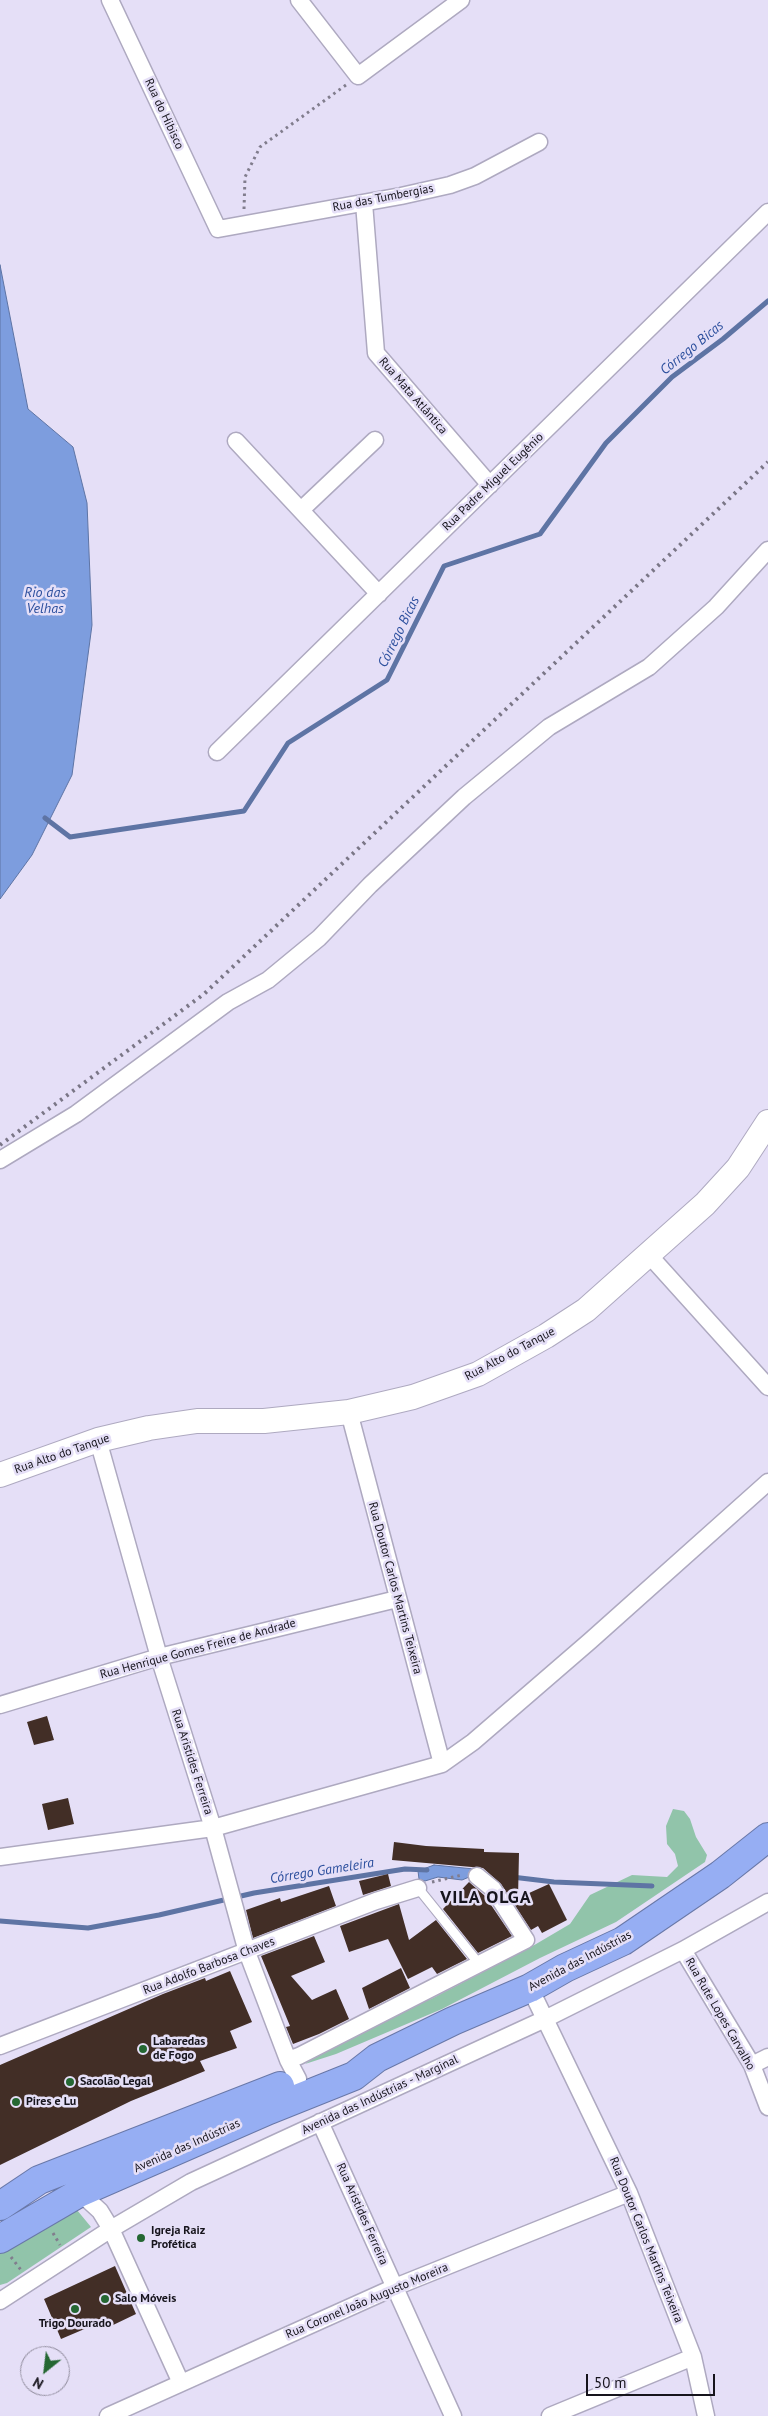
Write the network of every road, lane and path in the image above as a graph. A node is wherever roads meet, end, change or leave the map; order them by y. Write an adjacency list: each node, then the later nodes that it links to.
1 (110, 0): 9 (street, Rua do Hibisco)
2 (299, 0): 4 (street)
3 (461, 0): 4 (street)
4 (358, 76): 8 (path)
5 (539, 142): 6 (street, Rua das Tumbergias)
6 (364, 203): 9 (street, Rua das Tumbergias); 12 (street, Rua Mata Atlântica)
7 (768, 212): 12 (street, Rua Padre Miguel Eugênio)
8 (244, 215)
9 (218, 229)
10 (375, 440): 13 (street)
11 (236, 441): 13 (street)
12 (490, 485): 15 (street, Rua Padre Miguel Eugênio)
13 (301, 510): 15 (street)
14 (768, 550): 18 (street)
15 (379, 594): 16 (street, Rua Padre Miguel Eugênio)
16 (217, 752)
17 (768, 1122): 19 (main road, Rua Alto do Tanque)
18 (0, 1160)
19 (648, 1255): 20 (street); 21 (main road, Rua Alto do Tanque)
20 (768, 1387)
21 (349, 1412): 22 (main road, Rua Alto do Tanque); 25 (street, Rua Doutor Carlos Martins Teixeira)
22 (98, 1440): 23 (main road, Rua Alto do Tanque); 26 (street, Rua Aristides Ferreira)
23 (0, 1475)
24 (768, 1482): 28 (street)
25 (397, 1599): 26 (street, Rua Henrique Gomes Freire de Andrade); 28 (street, Rua Doutor Carlos Martins Teixeira)
26 (159, 1657): 27 (street, Rua Henrique Gomes Freire de Andrade); 29 (street, Rua Aristides Ferreira)
27 (0, 1704)
28 (442, 1764): 29 (street)
29 (213, 1828): 31 (street); 36 (street, Rua Aristides Ferreira)
30 (768, 1836): 38 (highway, Avenida das Indústrias)
31 (0, 1857)
32 (477, 1876): 33 (path); 37 (street)
33 (422, 1886): 36 (street, Rua Adolfo Barbosa Chaves); 37 (lane)
34 (768, 1902): 35 (street, Avenida das Indústrias - Marginal)
35 (682, 1950): 39 (street, Avenida das Indústrias - Marginal); 43 (street, Rua Rute Lopes Carvalho)
36 (247, 1952): 40 (street, Rua Adolfo Barbosa Chaves); 44 (street, Rua Aristides Ferreira)
37 (480, 1965): 44 (street)
38 (530, 1988): 39 (street, Rua Doutor Carlos Martins Teixeira); 42 (highway, Avenida das Indústrias)
39 (545, 2019): 46 (street, Avenida das Indústrias - Marginal); 49 (street, Rua Doutor Carlos Martins Teixeira)
40 (0, 2046)
41 (768, 2057): 43 (street)
42 (377, 2058): 44 (highway, Avenida das Indústrias); 48 (highway, Avenida das Indústrias)
43 (752, 2065): 45 (street, Rua Rute Lopes Carvalho)
44 (293, 2069): 47 (highway, Avenida das Indústrias)
45 (768, 2107)
46 (320, 2122): 51 (street, Avenida das Indústrias - Marginal); 54 (street, Rua Aristides Ferreira)
47 (61, 2171): 48 (street); 50 (highway, Avenida das Indústrias)
48 (79, 2193): 51 (street); 52 (highway, Avenida das Indústrias)
49 (629, 2194): 54 (street, Rua Coronel João Augusto Moreira); 56 (street, Rua Doutor Carlos Martins Teixeira)
50 (0, 2206)
51 (111, 2229): 53 (street, Avenida das Indústrias - Marginal); 57 (street)
52 (3, 2246): 53 (path)
53 (31, 2282): 55 (street, Avenida das Indústrias - Marginal)
54 (395, 2287): 57 (street, Rua Coronel João Augusto Moreira); 59 (street, Rua Aristides Ferreira)
55 (0, 2301)
56 (693, 2357): 60 (street); 61 (street, Rua Doutor Carlos Martins Teixeira)
57 (181, 2383): 58 (street, Rua Coronel João Augusto Moreira)
58 (108, 2416)
59 (453, 2416)
60 (550, 2416)
61 (706, 2416)

